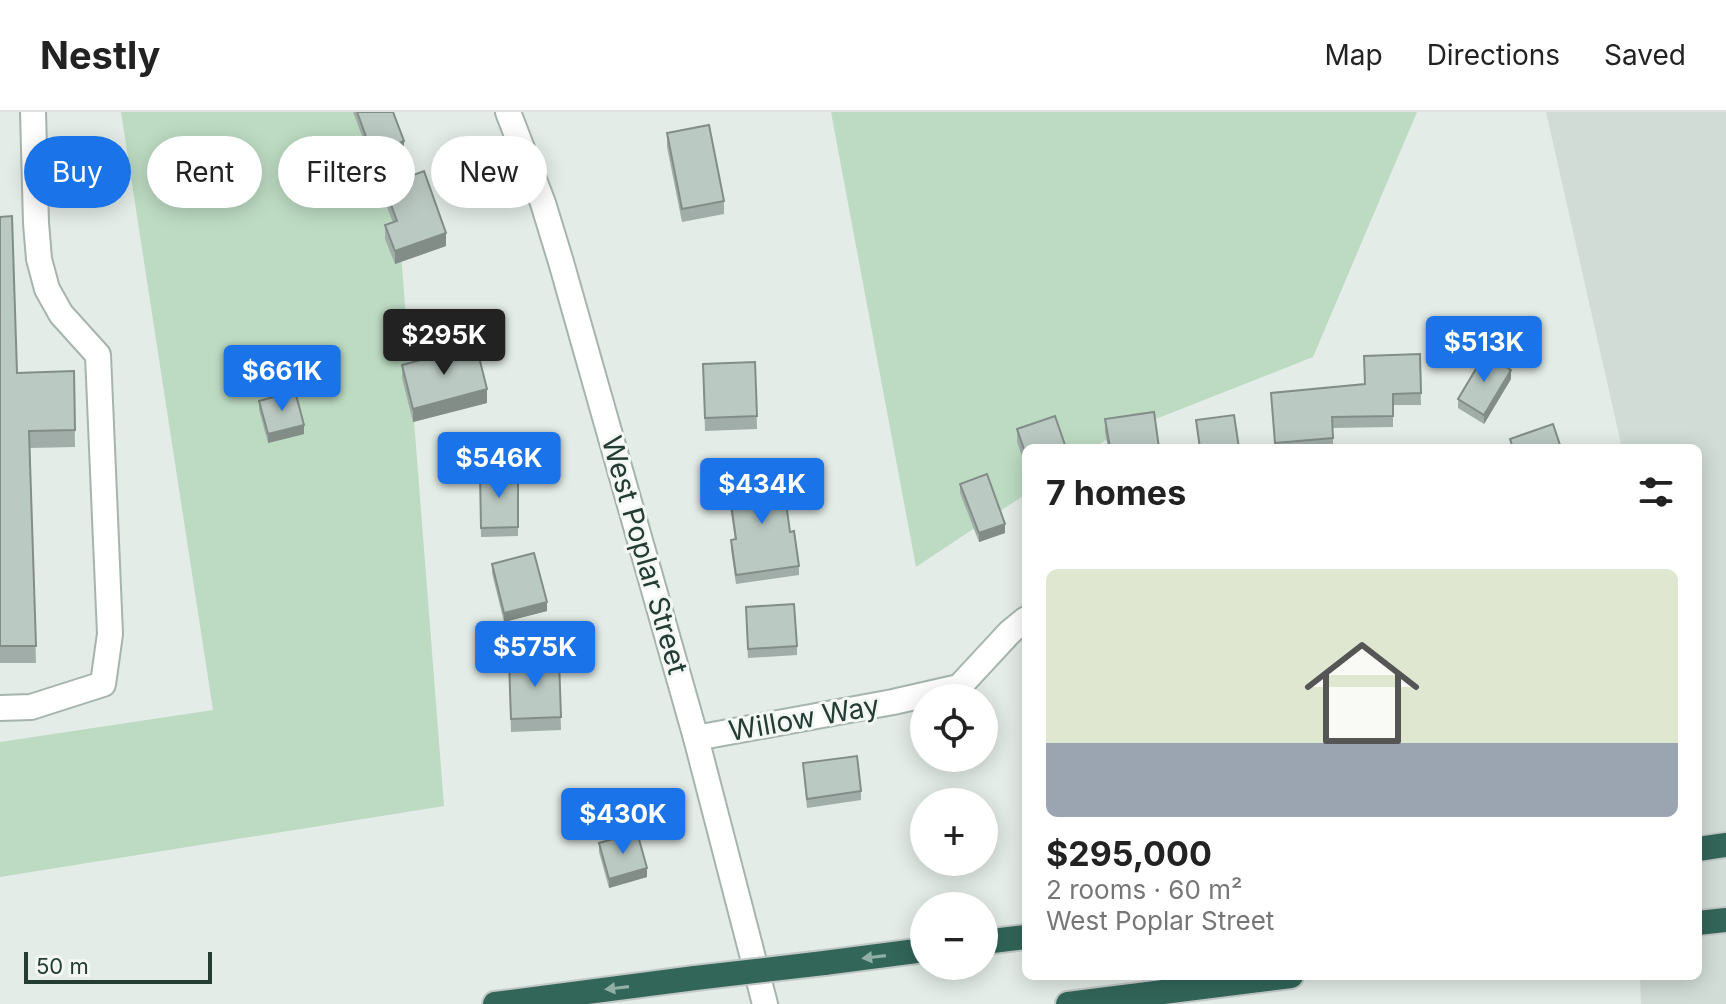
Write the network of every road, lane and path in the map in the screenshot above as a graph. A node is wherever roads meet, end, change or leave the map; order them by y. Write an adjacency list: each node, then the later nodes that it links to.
1 (33, 112): 4 (street)
2 (508, 112): 5 (street, West Poplar Street)
3 (1022, 622): 5 (street, Willow Way)
4 (0, 708)
5 (696, 738): 15 (street, West Poplar Street)
6 (1726, 845): 7 (highway)
7 (1702, 848)
8 (1726, 920): 9 (highway)
9 (1702, 923)
10 (1022, 937): 11 (highway)
11 (998, 940)
12 (910, 952): 14 (highway, one-way to 14, bridge)
13 (1259, 980): 16 (highway)
14 (495, 1004)
15 (765, 1004)
16 (1068, 1004)

